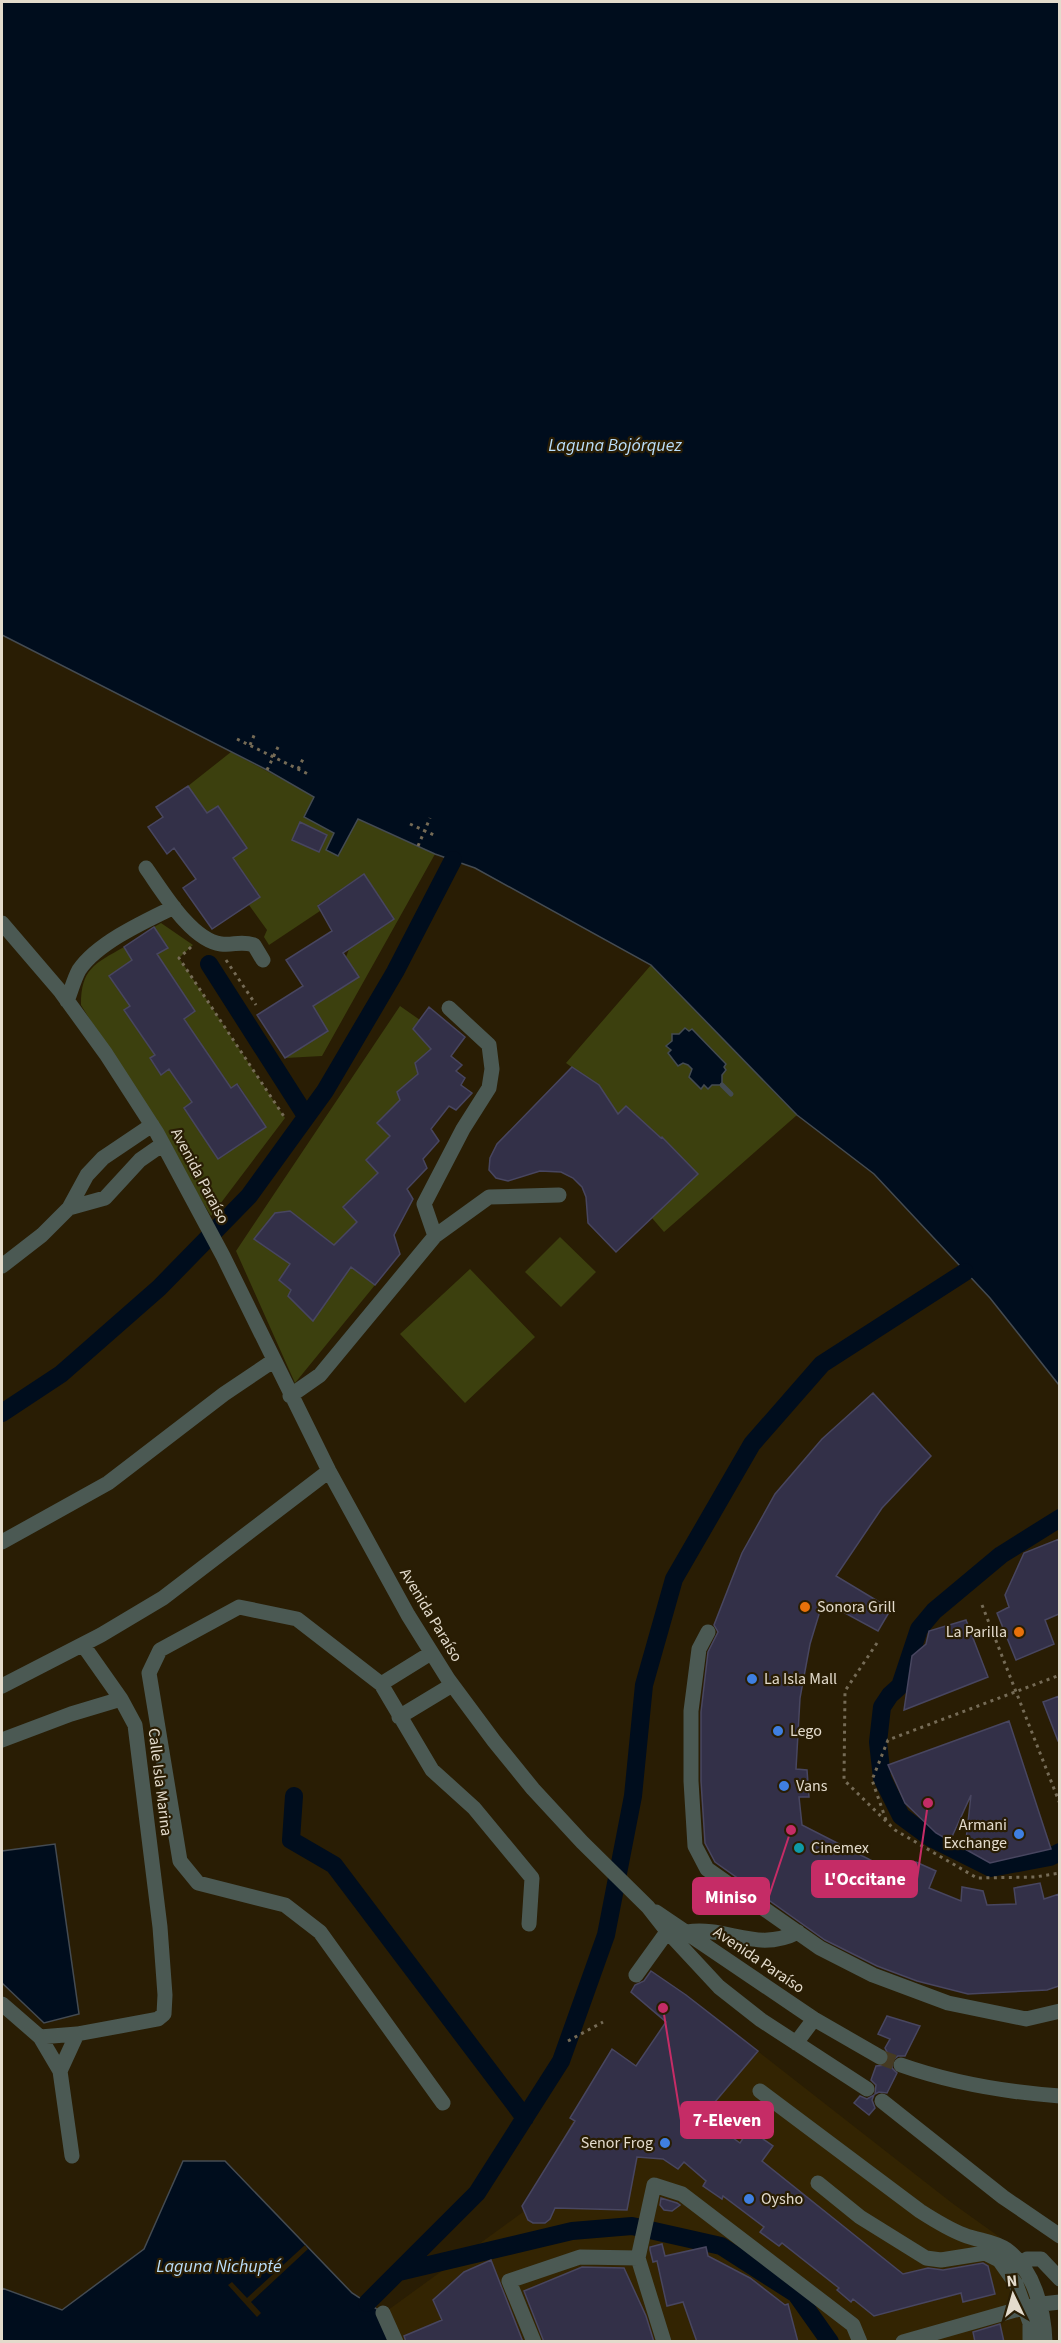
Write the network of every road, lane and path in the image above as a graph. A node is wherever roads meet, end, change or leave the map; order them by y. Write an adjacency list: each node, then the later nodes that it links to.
1 (255, 733): 3 (path)
2 (237, 739): 3 (path)
3 (250, 745): 5 (path)
4 (279, 745): 5 (path)
5 (273, 757): 7 (path); 8 (path)
6 (303, 759): 7 (path)
7 (298, 769): 9 (path)
8 (267, 770)
9 (308, 774)
10 (430, 818): 13 (path)
11 (410, 824): 12 (path)
12 (436, 836)
13 (418, 846)
14 (146, 868): 15 (street)
15 (174, 907): 19 (street); 20 (street)
16 (2, 923): 20 (street, Avenida Paraíso)
17 (193, 945): 23 (path)
18 (222, 955): 21 (path)
19 (263, 960)
20 (67, 1001): 24 (street, Avenida Paraíso)
21 (256, 1005)
22 (449, 1008): 28 (street)
23 (285, 1118)
24 (152, 1125): 25 (street, Avenida Paraíso); 27 (street)
25 (163, 1144): 27 (street); 30 (street, Avenida Paraíso)
26 (559, 1195): 28 (street)
27 (69, 1208): 29 (street)
28 (435, 1236): 31 (street)
29 (2, 1266)
30 (273, 1361): 31 (street, Avenida Paraíso); 33 (street)
31 (290, 1396): 32 (street, Avenida Paraíso)
32 (329, 1472): 37 (street); 38 (street, Avenida Paraíso)
33 (2, 1542)
34 (982, 1605): 43 (path)
35 (708, 1632): 53 (street)
36 (877, 1642): 48 (path)
37 (83, 1645): 42 (street); 44 (street, Calle Isla Marina)
38 (431, 1653): 40 (street); 41 (street, Avenida Paraíso)
39 (1059, 1675): 43 (path)
40 (381, 1684): 45 (street); 70 (street)
41 (453, 1685): 45 (street); 51 (street, Avenida Paraíso)
42 (2, 1686)
43 (1016, 1692): 47 (path); 48 (path)
44 (121, 1700): 46 (street); 59 (street, Calle Isla Marina)
45 (399, 1717): 50 (street)
46 (2, 1740)
47 (1059, 1804)
48 (887, 1822): 49 (path)
49 (1059, 1873)
50 (529, 1924)
51 (670, 1927): 52 (street, Avenida Paraíso); 54 (street); 62 (street, Avenida Paraíso)
52 (687, 1932): 53 (street); 57 (street, Avenida Paraíso)
53 (798, 1932): 56 (street)
54 (636, 1975)
55 (2, 2004): 60 (street)
56 (1059, 2011)
57 (814, 2019): 62 (street); 63 (street, Avenida Paraíso)
58 (603, 2022): 61 (path)
59 (77, 2034): 60 (street); 65 (street)
60 (40, 2037): 65 (street)
61 (568, 2041)
62 (796, 2043): 66 (street, Avenida Paraíso)
63 (880, 2057)
64 (901, 2065): 68 (street)
65 (60, 2071): 71 (street)
66 (867, 2089)
67 (760, 2091): 75 (street)
68 (1059, 2096)
69 (882, 2101): 73 (street)
70 (443, 2103)
71 (72, 2156)
72 (818, 2183): 75 (street)
73 (1059, 2236)
74 (639, 2253): 81 (street); 82 (street); 83 (street)
75 (1014, 2267): 76 (street); 78 (street)
76 (1059, 2279)
77 (1059, 2302): 78 (street)
78 (1032, 2306): 84 (street); 85 (street); 86 (street)
79 (384, 2313): 80 (street)
80 (396, 2342)
81 (534, 2342)
82 (664, 2342)
83 (860, 2342)
84 (903, 2342)
85 (1030, 2342)
86 (1045, 2342)

